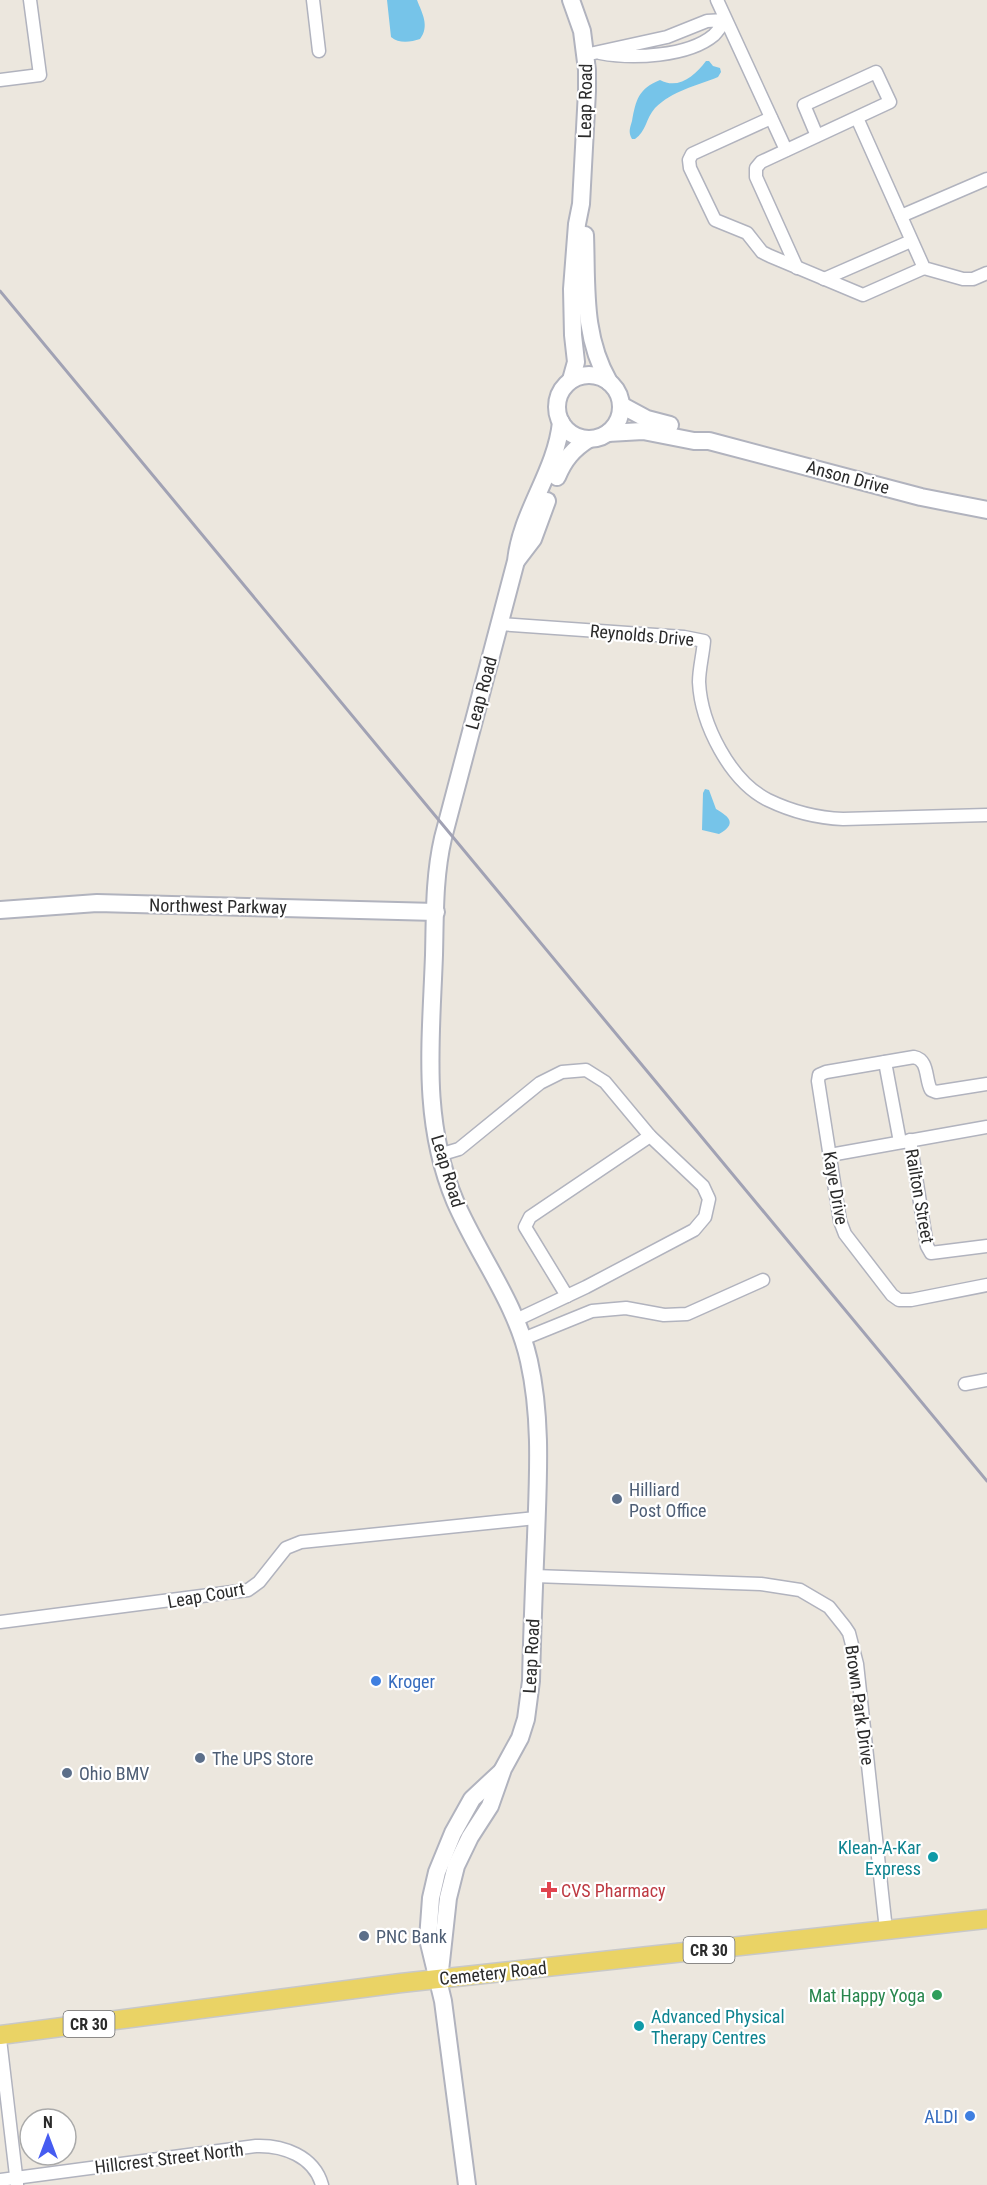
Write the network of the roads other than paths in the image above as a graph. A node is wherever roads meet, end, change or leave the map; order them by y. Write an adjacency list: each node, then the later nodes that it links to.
1 (30, 0): 8 (street)
2 (313, 0): 6 (street)
3 (571, 0): 7 (street, Leap Road)
4 (717, 0): 5 (street)
5 (725, 20): 7 (street); 9 (street)
6 (319, 51)
7 (593, 54): 14 (street, Leap Road)
8 (0, 80)
9 (771, 118): 12 (street); 17 (street)
10 (857, 118): 11 (street); 11 (street); 15 (street)
11 (817, 136): 12 (street)
12 (786, 150): 17 (street)
13 (987, 179): 15 (street)
14 (581, 204): 21 (street, Leap Road); 22 (street, Leap Road)
15 (901, 216): 16 (street)
16 (911, 241): 18 (street); 20 (street)
17 (797, 268): 20 (street)
18 (924, 268): 19 (street); 20 (street)
19 (987, 273)
20 (824, 279)
21 (571, 380): 22 (street); 24 (street)
22 (609, 382): 23 (street)
23 (621, 405): 25 (street); 27 (street, Anson Drive)
24 (561, 422): 26 (street); 29 (street, Leap Road)
25 (608, 433): 26 (street); 27 (street, Anson Drive)
26 (589, 439): 29 (street, Leap Road)
27 (709, 441): 28 (street, Anson Drive)
28 (987, 510)
29 (516, 561): 30 (street, Leap Road)
30 (499, 624): 31 (street, Reynolds Drive); 33 (street, Leap Road)
31 (987, 815)
32 (0, 910): 33 (street, Northwest Parkway)
33 (436, 912): 39 (street, Leap Road)
34 (885, 1062): 35 (street); 38 (street, Railton Street); 40 (street, Kaye Drive)
35 (987, 1084)
36 (987, 1127): 38 (street)
37 (650, 1136): 39 (street); 44 (street); 44 (street)
38 (905, 1141): 40 (street); 41 (street, Railton Street)
39 (439, 1155): 45 (street, Leap Road)
40 (830, 1155): 43 (street, Kaye Drive)
41 (987, 1246)
42 (763, 1280): 46 (street)
43 (987, 1285)
44 (567, 1296): 45 (street)
45 (516, 1320): 46 (street, Leap Road)
46 (523, 1339): 49 (street, Leap Road)
47 (987, 1380): 48 (street)
48 (965, 1384)
49 (536, 1518): 50 (street, Leap Road); 51 (street, Leap Court)
50 (534, 1576): 53 (street, Brown Park Drive); 54 (street, Leap Road)
51 (0, 1622)
52 (987, 1919): 53 (main road, Cemetery Road / CR 30)
53 (886, 1930): 54 (main road, Cemetery Road / CR 30)
54 (439, 1980): 55 (main road, Cemetery Road / CR 30); 59 (street, Leap Road)
55 (0, 2037): 57 (street)
56 (0, 2180): 57 (street, Hillcrest Street North)
57 (16, 2181): 58 (street, Hillcrest Street North)
58 (322, 2185)
59 (467, 2185)

